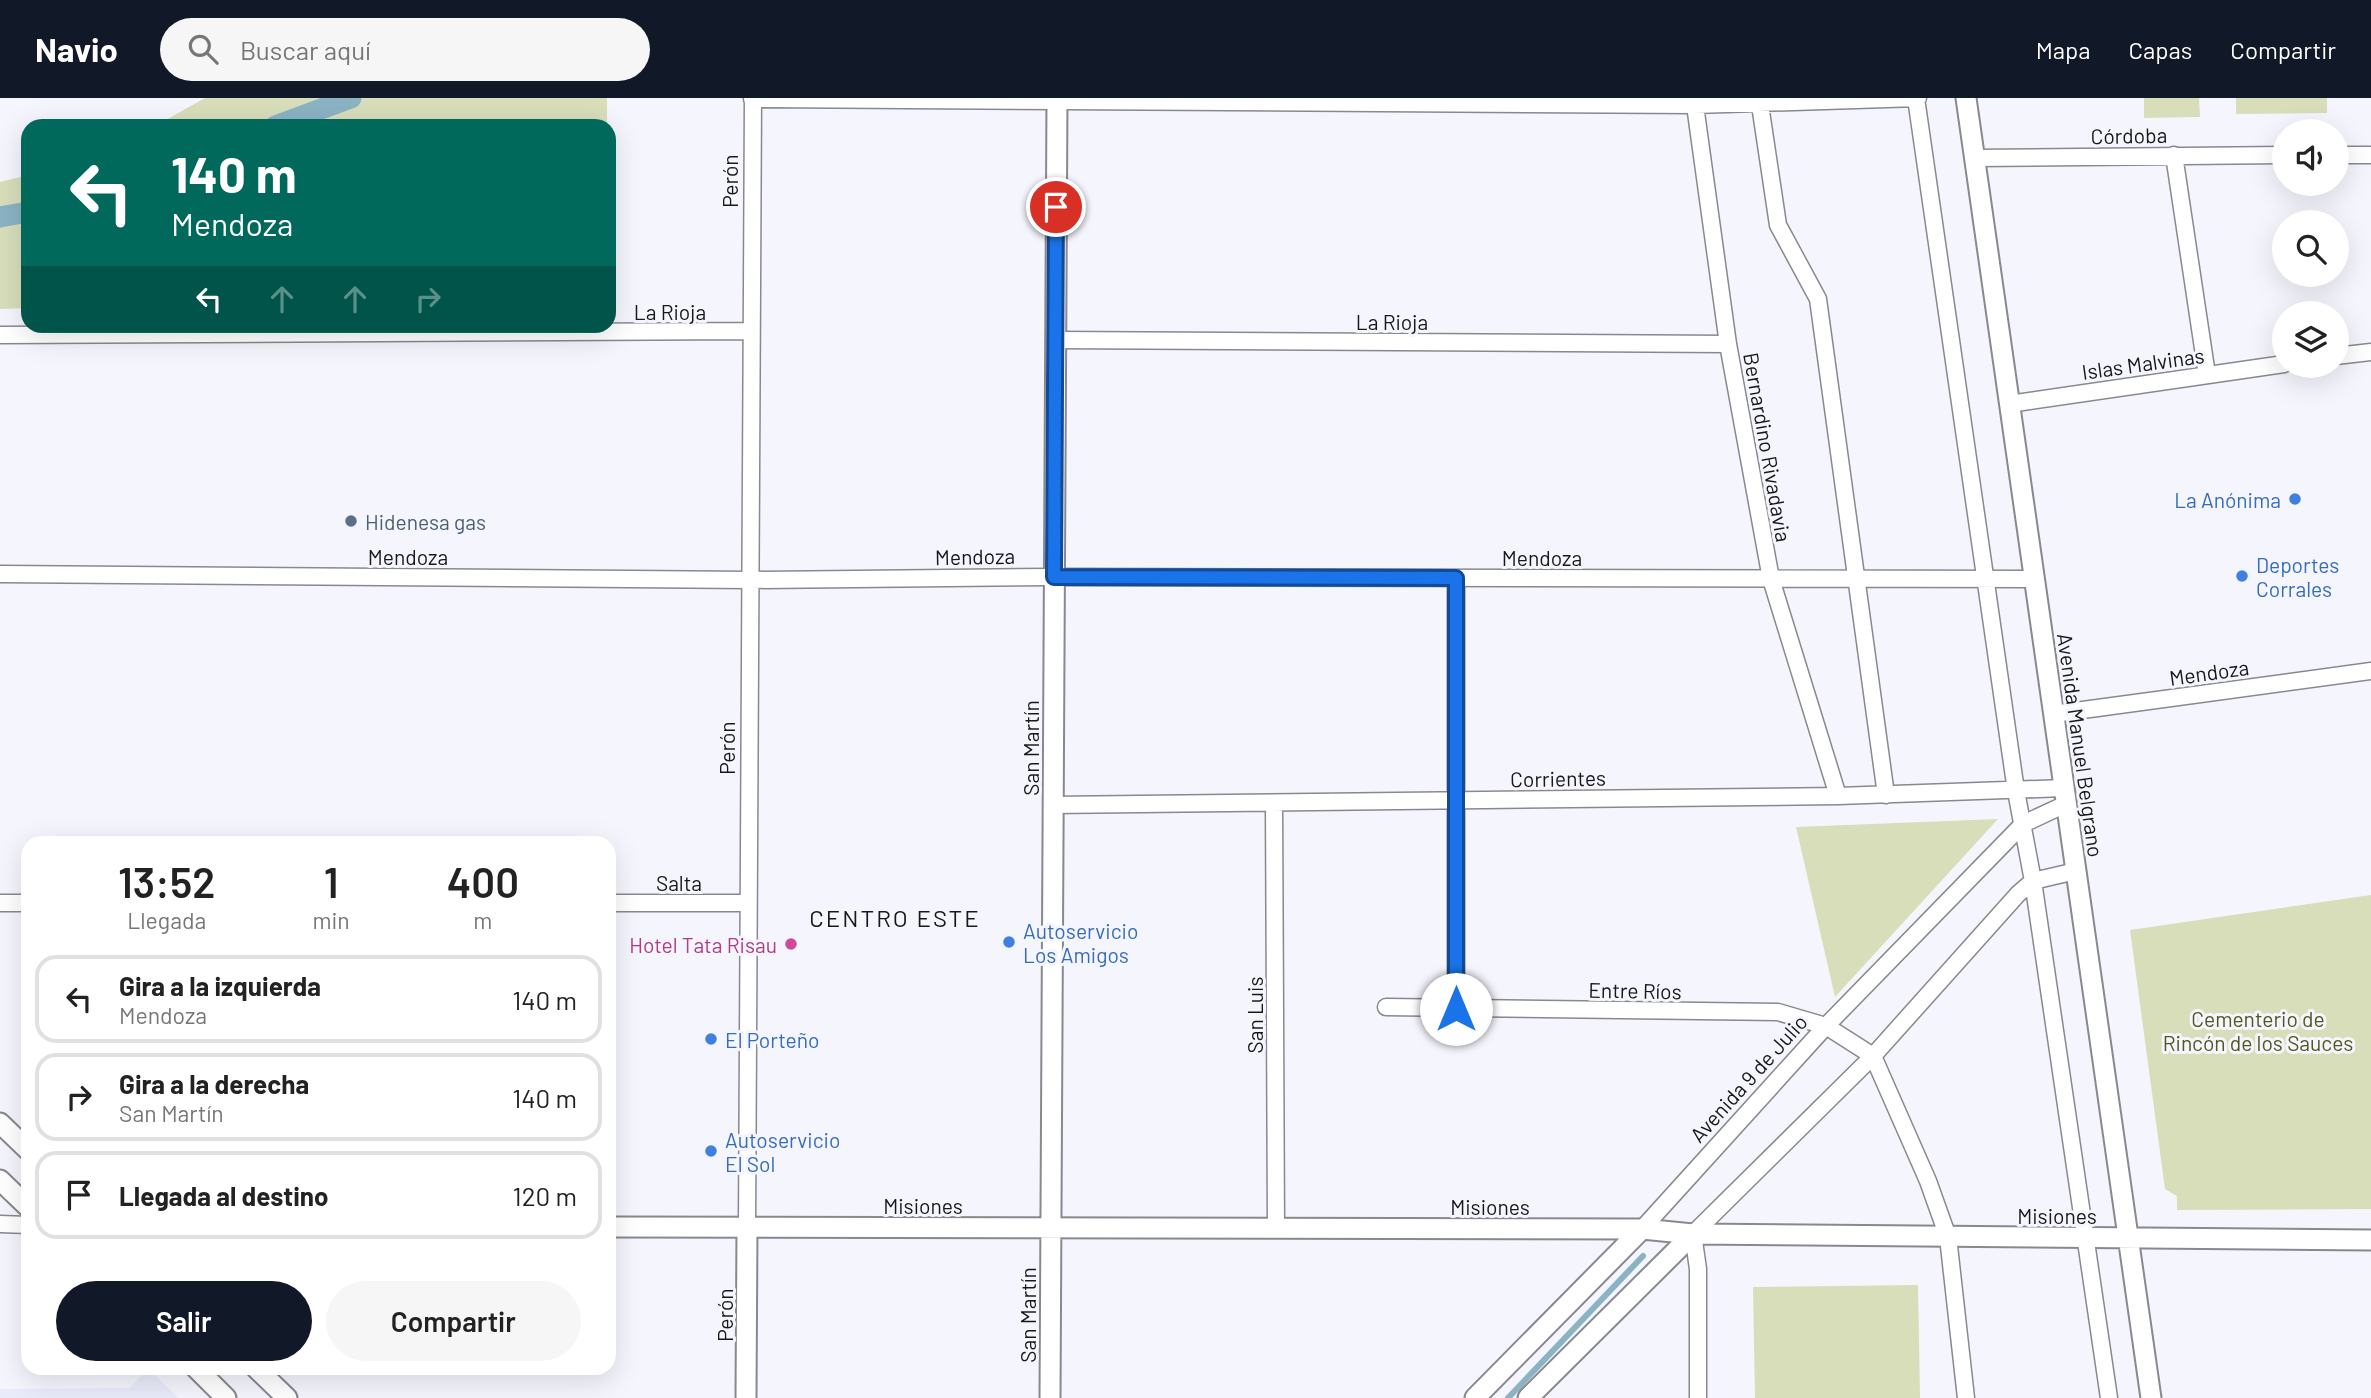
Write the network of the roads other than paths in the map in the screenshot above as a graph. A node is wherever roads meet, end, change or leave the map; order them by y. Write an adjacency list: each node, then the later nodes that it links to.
1 (1917, 98): 5 (street); 29 (street)
2 (1966, 98): 12 (street, Avenida Manuel Belgrano)
3 (752, 99): 4 (street); 13 (street, Perón)
4 (1057, 100): 6 (street); 17 (street, San Martín)
5 (1760, 100): 7 (street); 28 (street)
6 (1371, 101): 7 (street)
7 (1694, 102): 18 (street, Bernardino Rivadavia)
8 (2174, 155): 9 (street, Córdoba); 12 (street, Córdoba); 22 (street)
9 (2272, 155)
10 (2349, 155): 11 (street)
11 (2371, 155)
12 (1974, 158): 23 (street, Avenida Manuel Belgrano)
13 (751, 331): 14 (street, La Rioja); 31 (street, Perón)
14 (616, 332)
15 (376, 333): 16 (street, La Rioja)
16 (0, 335)
17 (1055, 340): 18 (street, La Rioja); 25 (street, San Martín)
18 (1728, 344): 27 (street, Bernardino Rivadavia)
19 (2371, 352): 20 (street)
20 (2349, 355)
21 (2272, 366): 22 (street, Islas Malvinas)
22 (2207, 375): 23 (street, Islas Malvinas)
23 (2009, 404): 30 (street, Avenida Manuel Belgrano)
24 (0, 574): 31 (street, Mendoza)
25 (1054, 577): 26 (street, Mendoza); 31 (street, Mendoza); 40 (street, San Martín)
26 (1456, 578): 27 (street, Mendoza); 38 (street)
27 (1771, 579): 28 (street, Mendoza); 36 (street, Bernardino Rivadavia)
28 (1857, 579): 29 (street, Mendoza); 35 (street)
29 (1986, 579): 30 (street, Mendoza); 34 (street)
30 (2034, 579): 33 (street, Avenida Manuel Belgrano)
31 (750, 580): 47 (street, Perón)
32 (2371, 671): 33 (street, Mendoza)
33 (2053, 714): 37 (street, Avenida Manuel Belgrano)
34 (2016, 791): 35 (street, Corrientes); 37 (street, Corrientes); 41 (street)
35 (1886, 794): 36 (street, Corrientes)
36 (1838, 796): 38 (street, Corrientes)
37 (2065, 796): 41 (street, Avenida 9 de Julio); 42 (street, Avenida Manuel Belgrano)
38 (1456, 801): 39 (street, Corrientes); 49 (street)
39 (1274, 803): 40 (street, Corrientes); 61 (street, San Luis)
40 (1052, 805): 60 (street, San Martín)
41 (2023, 824): 43 (street); 50 (street, Avenida 9 de Julio)
42 (2076, 872): 43 (street); 65 (street, Avenida Manuel Belgrano)
43 (2033, 881): 51 (street); 66 (street)
44 (0, 903): 45 (street)
45 (21, 903)
46 (616, 903): 47 (street, Salta)
47 (748, 903): 59 (street, Perón)
48 (1386, 1007): 49 (street, Entre Ríos)
49 (1456, 1009): 50 (street, Entre Ríos)
50 (1826, 1026): 51 (street, Entre Ríos); 62 (street, Avenida 9 de Julio)
51 (1873, 1056): 63 (street); 64 (street)
52 (0, 1123): 53 (street)
53 (21, 1143)
54 (0, 1180): 55 (street)
55 (21, 1200)
56 (0, 1224): 57 (street)
57 (21, 1225)
58 (616, 1227): 59 (street, Misiones)
59 (747, 1227): 60 (street, Misiones); 72 (street, Perón)
60 (1051, 1228): 61 (street, Misiones); 73 (street, San Martín)
61 (1276, 1228): 62 (street, Misiones)
62 (1642, 1229): 63 (street, Misiones); 74 (street, Avenida 9 de Julio)
63 (1693, 1234): 64 (street, Misiones); 75 (street); 76 (street)
64 (1948, 1237): 66 (street, Misiones); 77 (street)
65 (2129, 1238): 66 (street, Misiones); 67 (street, Misiones); 79 (street, Avenida Manuel Belgrano)
66 (2086, 1239): 78 (street)
67 (2371, 1240)
68 (203, 1375): 70 (street)
69 (263, 1375): 71 (street)
70 (226, 1398)
71 (287, 1398)
72 (746, 1398)
73 (1050, 1398)
74 (1475, 1398)
75 (1528, 1398)
76 (1698, 1398)
77 (1966, 1398)
78 (2109, 1398)
79 (2151, 1398)

